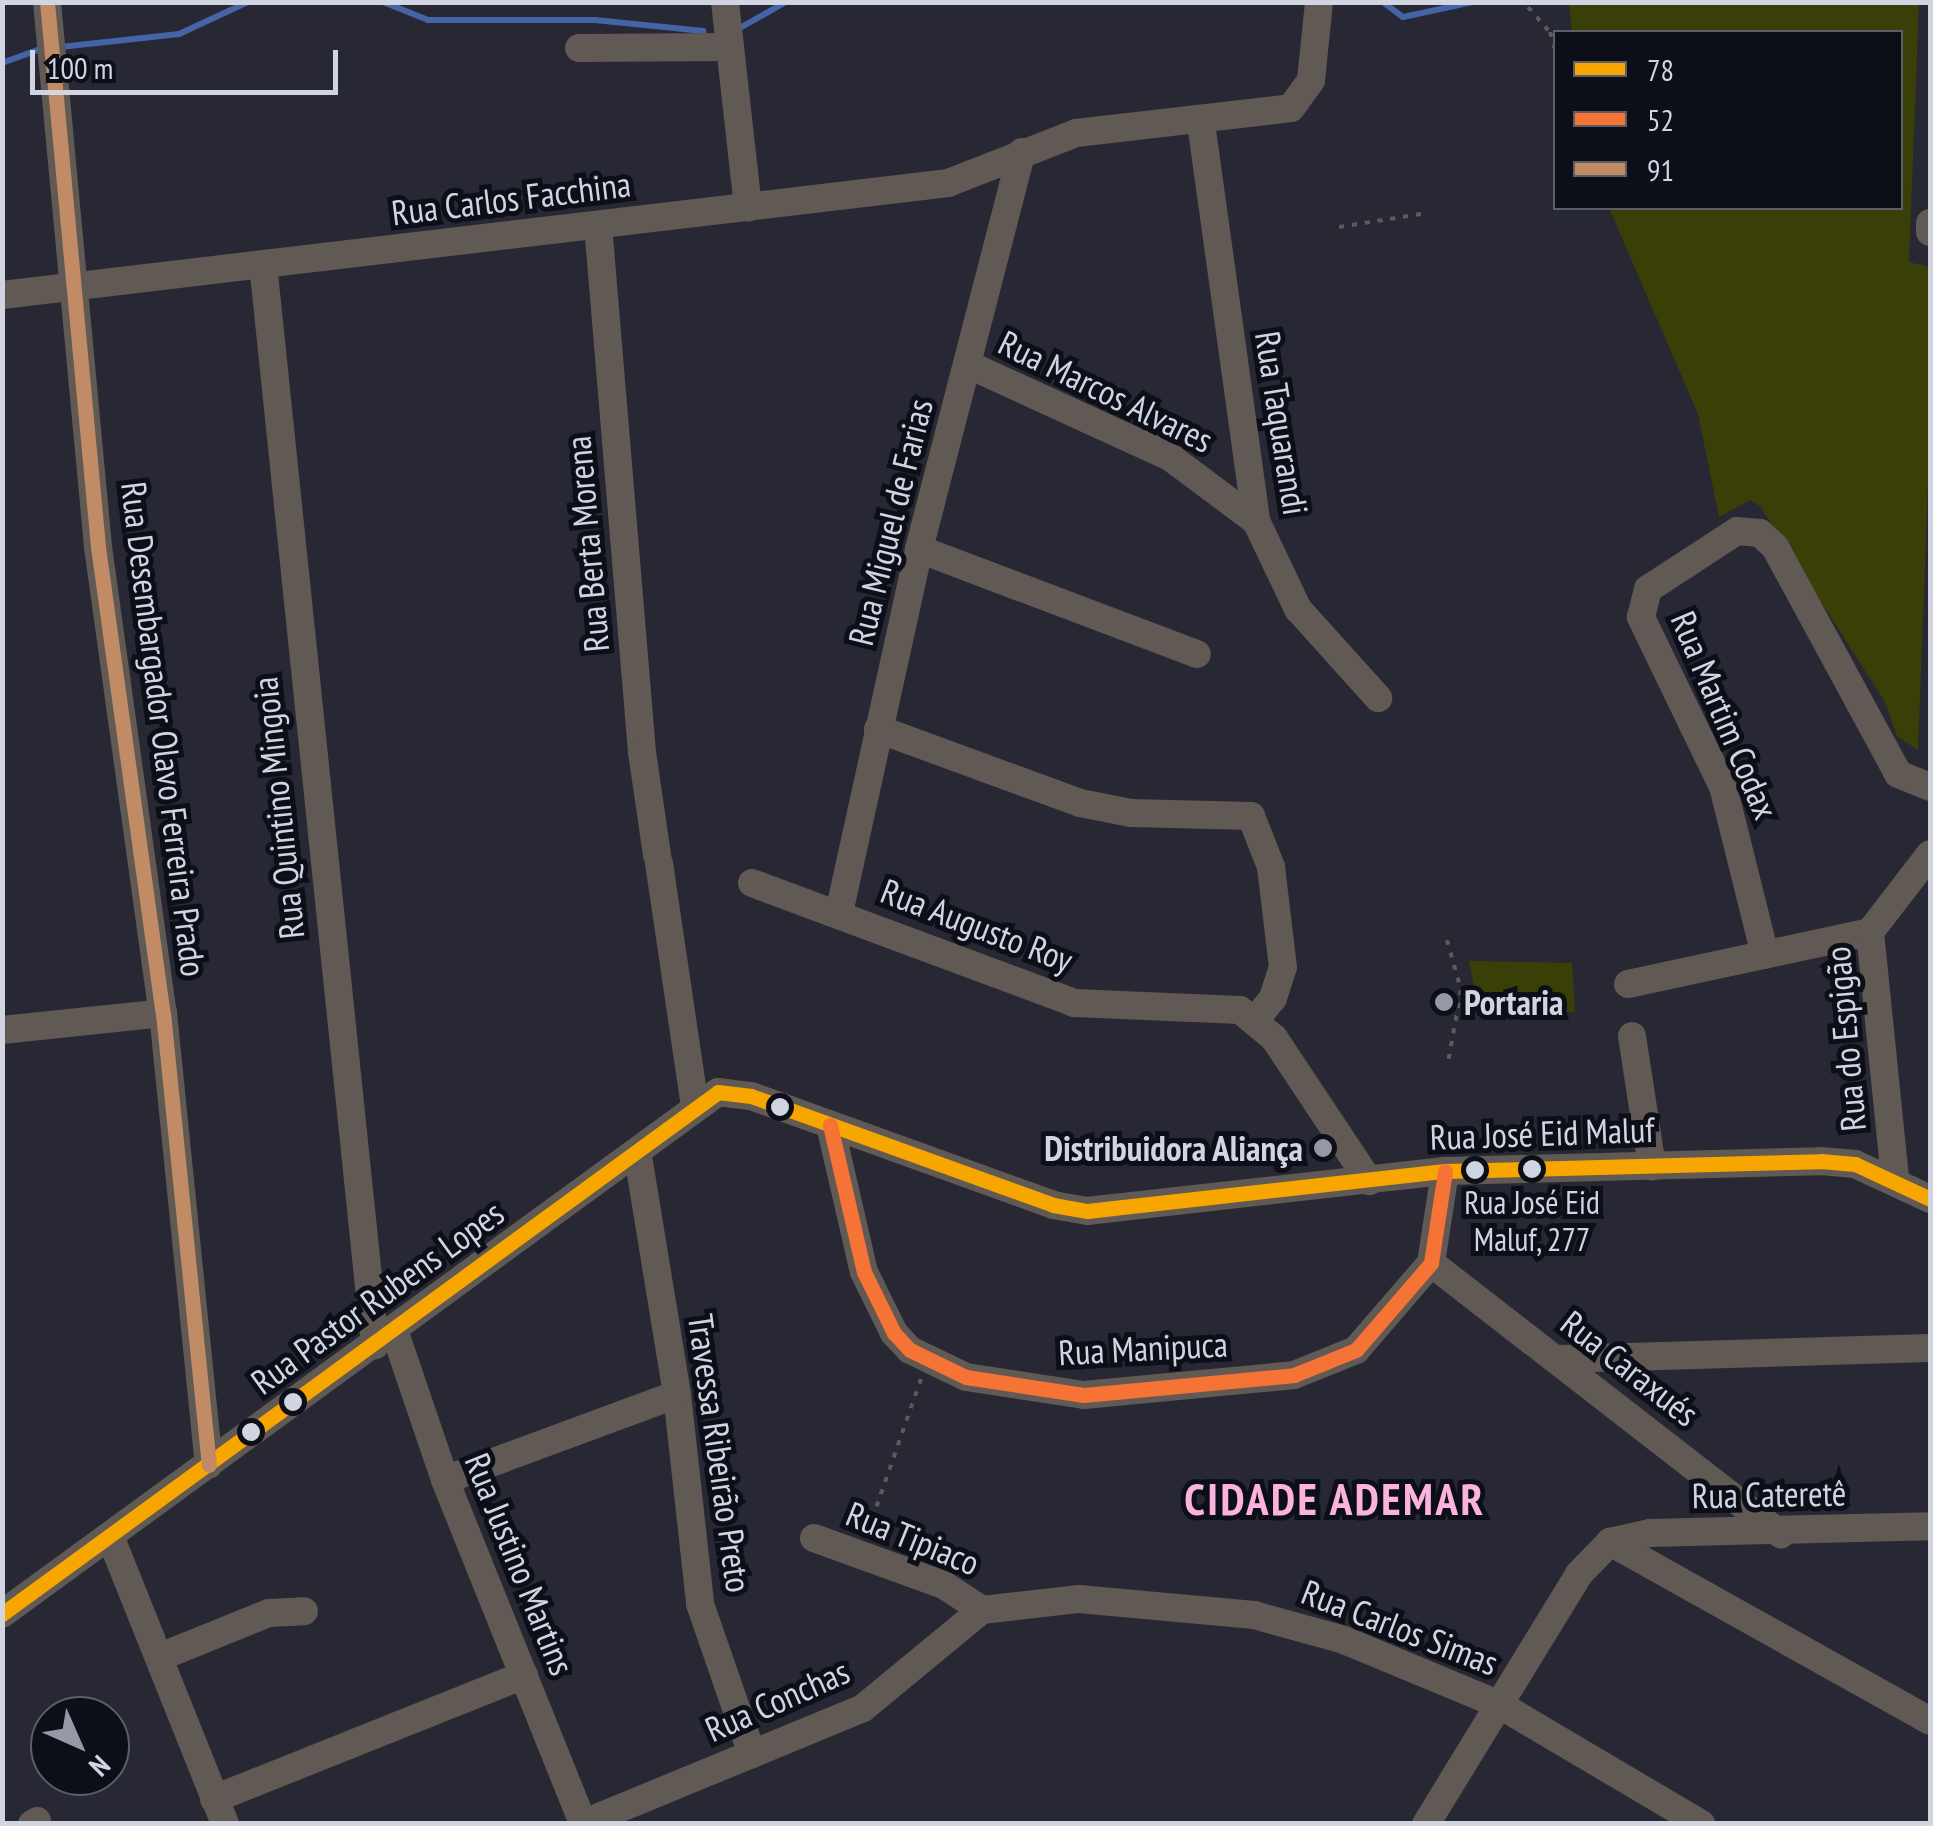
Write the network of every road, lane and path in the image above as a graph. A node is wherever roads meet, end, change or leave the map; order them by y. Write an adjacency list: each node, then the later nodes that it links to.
1 (725, 2): 7 (street)
2 (1318, 2): 8 (street, Rua Carlos Facchina)
3 (1528, 7): 5 (path)
4 (49, 15): 17 (street, Rua Desembargador Olavo Ferreira Prado)
5 (1553, 42)
6 (580, 48): 7 (street)
7 (730, 48): 10 (street)
8 (1201, 123): 9 (street, Rua Carlos Facchina); 20 (street, Rua Taquarandi)
9 (1022, 152): 10 (street, Rua Carlos Facchina); 19 (street, Rua Miguel de Farias)
10 (748, 208): 13 (street, Rua Carlos Facchina)
11 (1427, 214): 14 (path)
12 (1930, 223): 15 (street)
13 (598, 225): 16 (street, Rua Carlos Facchina); 38 (street, Rua Berta Morena)
14 (1338, 227)
15 (1930, 232)
16 (263, 264): 17 (street, Rua Carlos Facchina); 47 (street, Rua Quintino Mingoia)
17 (78, 287): 18 (street, Rua Carlos Facchina); 33 (street, Rua Desembargador Olavo Ferreira Prado)
18 (2, 295)
19 (968, 365): 20 (street, Rua Marcos Alvares); 21 (street, Rua Miguel de Farias)
20 (1256, 521): 23 (street, Rua Taquarandi)
21 (920, 549): 22 (street); 24 (street, Rua Miguel de Farias)
22 (1197, 654)
23 (1378, 698)
24 (878, 729): 28 (street, Rua Miguel de Farias); 34 (street)
25 (1930, 786): 31 (street, Rua Martim Codax)
26 (1930, 854): 29 (street, Rua do Espigão)
27 (752, 882): 28 (street, Rua Augusto Roy)
28 (838, 913): 34 (street, Rua Augusto Roy)
29 (1870, 932): 31 (street); 43 (street, Rua do Espigão)
30 (1447, 940): 37 (path)
31 (1765, 954): 32 (street)
32 (1628, 984)
33 (163, 1013): 35 (street); 52 (street, Rua Desembargador Olavo Ferreira Prado)
34 (1248, 1014): 44 (street)
35 (2, 1030)
36 (1632, 1036): 41 (street)
37 (1448, 1062)
38 (695, 1108): 39 (street, Rua José Eid Maluf); 40 (street, Rua Pastor Rubens Lopes)
39 (830, 1124): 44 (street, Rua José Eid Maluf); 50 (street, Rua Manipuca)
40 (638, 1156): 47 (street, Rua Pastor Rubens Lopes); 51 (street, Travessa Ribeirão Preto)
41 (1652, 1166): 42 (street, Rua José Eid Maluf); 43 (street, Rua José Eid Maluf)
42 (1446, 1171): 44 (street, Rua José Eid Maluf); 46 (street)
43 (1895, 1178): 45 (street, Rua José Eid Maluf)
44 (1370, 1181)
45 (1930, 1198)
46 (1430, 1263): 49 (street, Rua Caraxués); 50 (street, Rua Manipuca)
47 (384, 1338): 52 (street, Rua Pastor Rubens Lopes); 53 (street, Rua Justino Martins)
48 (1930, 1348): 49 (street)
49 (1560, 1359): 55 (street, Rua Caraxués)
50 (928, 1361): 59 (path)
51 (677, 1394): 53 (street); 67 (street, Travessa Ribeirão Preto)
52 (209, 1465): 56 (street, Rua Pastor Rubens Lopes)
53 (445, 1480): 64 (street, Rua Justino Martins)
54 (1930, 1526): 55 (street, Rua Cateretê)
55 (1781, 1534): 58 (street, Rua Cateretê)
56 (110, 1536): 62 (street, Rua Pastor Rubens Lopes); 63 (street)
57 (814, 1538): 59 (street, Rua Tipiaco)
58 (1610, 1542): 65 (street); 66 (street)
59 (858, 1559): 60 (street, Rua Tipiaco)
60 (982, 1610): 65 (street, Rua Carlos Simas); 67 (street, Rua Conchas)
61 (304, 1611): 63 (street)
62 (2, 1614)
63 (160, 1656): 68 (street)
64 (524, 1674): 68 (street); 69 (street, Rua Justino Martins)
65 (1500, 1705): 70 (street); 71 (street, Rua Carlos Simas)
66 (1930, 1721)
67 (752, 1754): 69 (street, Rua Conchas)
68 (219, 1811)
69 (583, 1823)
70 (1426, 1824)
71 (1701, 1824)

